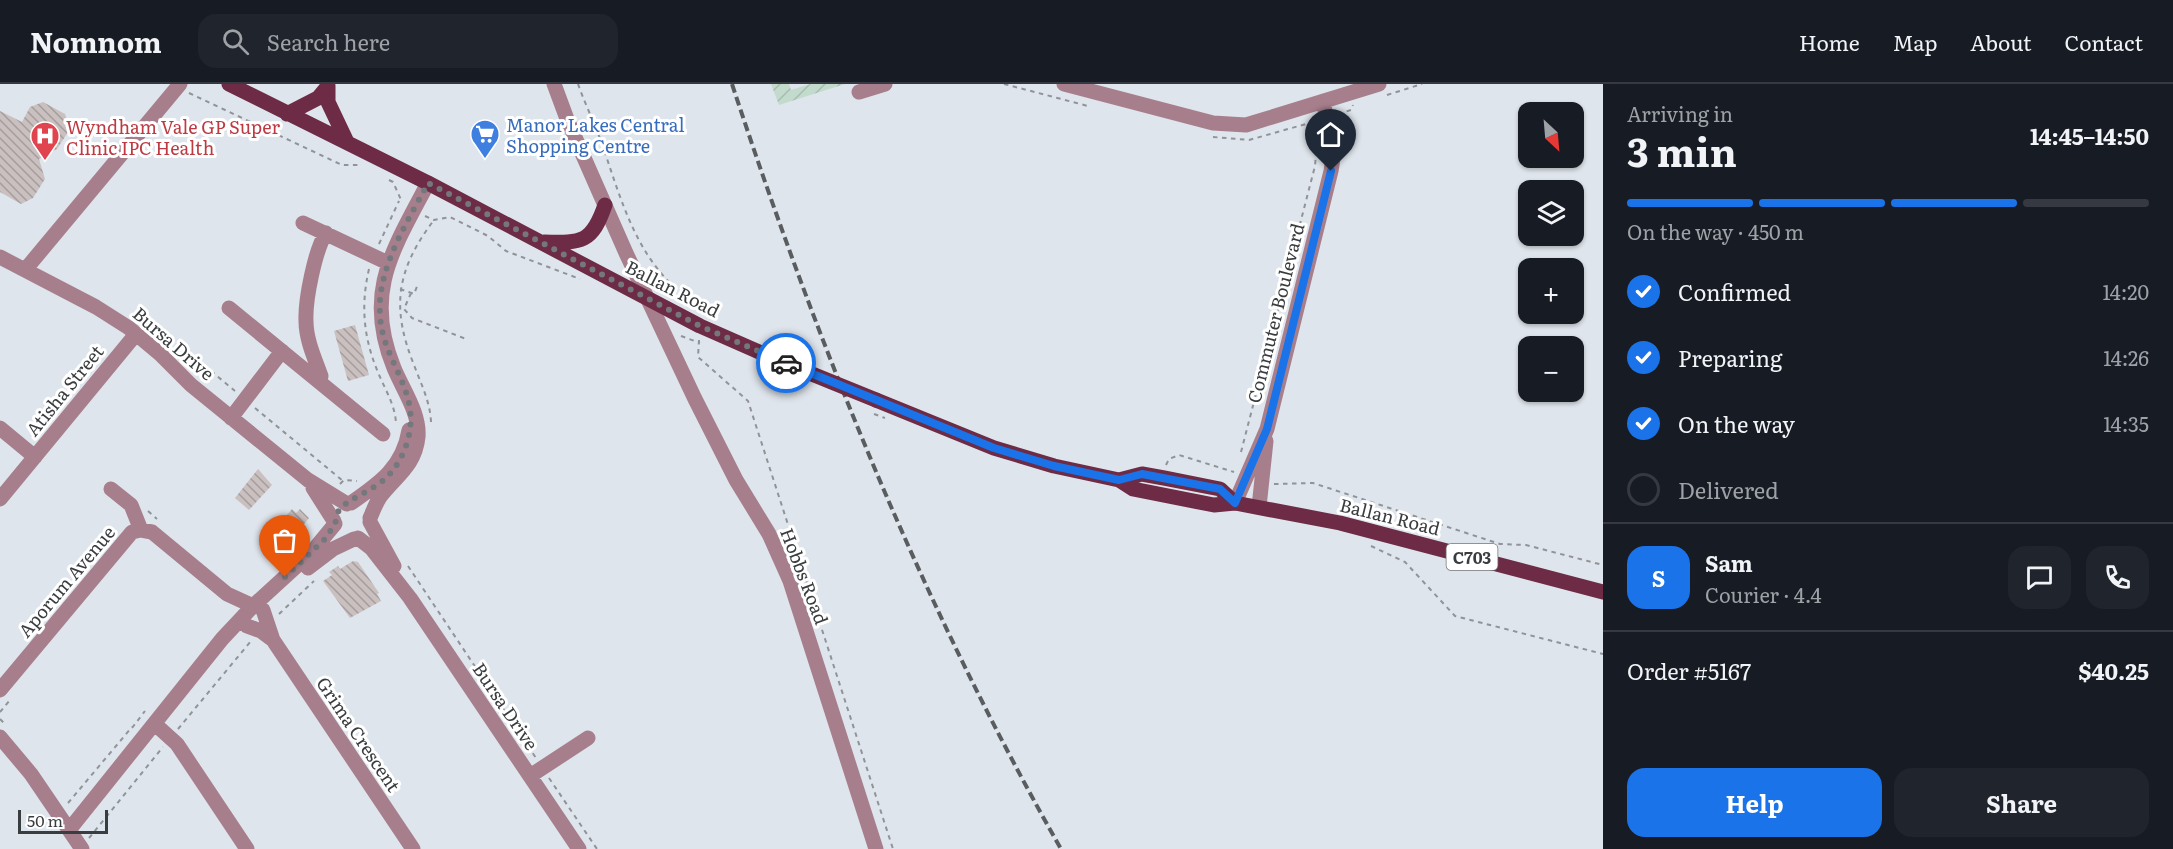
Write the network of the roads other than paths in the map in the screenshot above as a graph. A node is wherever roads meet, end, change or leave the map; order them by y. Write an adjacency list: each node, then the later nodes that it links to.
1 (229, 84): 10 (main road, Ballan Road / C703)
2 (554, 84): 13 (street, Hobbs Road)
3 (885, 84): 8 (street)
4 (1064, 84): 9 (street)
5 (1379, 84): 9 (street)
6 (328, 85): 10 (main road); 11 (main road)
7 (179, 86): 19 (street)
8 (859, 92)
9 (1323, 101): 29 (street, Commuter Boulevard)
10 (287, 114): 11 (main road, Ballan Road / C703)
11 (347, 142): 12 (main road, Ballan Road / C703)
12 (428, 183): 16 (main road, Ballan Road / C703); 18 (street)
13 (605, 205): 16 (main road); 20 (street, Hobbs Road)
14 (303, 223): 15 (street)
15 (326, 233): 18 (street); 23 (street)
16 (538, 241): 20 (main road, Ballan Road / C703)
17 (0, 257): 19 (street, Bursa Drive)
18 (388, 263): 26 (street)
19 (26, 270): 22 (street, Bursa Drive)
20 (648, 299): 33 (main road, Ballan Road / C703, bridge); 56 (street, Hobbs Road)
21 (229, 308): 24 (street)
22 (136, 334): 27 (street, Bursa Drive); 31 (street, Atisha Street)
23 (309, 340): 24 (street); 25 (street)
24 (287, 355): 25 (street); 27 (street)
25 (319, 381): 30 (street)
26 (409, 403): 36 (street); 39 (street)
27 (231, 418): 32 (street, Bursa Drive)
28 (0, 428): 31 (street)
29 (1267, 429): 37 (street, Commuter Boulevard); 38 (street, Commuter Boulevard)
30 (383, 434)
31 (35, 457): 35 (street, Atisha Street)
32 (308, 480): 36 (street, Bursa Drive); 40 (street, Bursa Drive)
33 (1119, 480): 37 (main road, Ballan Road / C703); 37 (main road, Ballan Road / C703)
34 (111, 489): 41 (street, Aporum Avenue)
35 (0, 499)
36 (349, 503): 39 (street); 40 (street)
37 (1235, 503): 38 (main road, Ballan Road / C703)
38 (1259, 507): 43 (main road, Ballan Road / C703)
39 (370, 520): 42 (street); 44 (street, Bursa Drive)
40 (335, 523): 42 (street); 45 (street)
41 (141, 530): 45 (street, Aporum Avenue); 46 (street, Aporum Avenue)
42 (356, 538): 44 (street, Bursa Drive); 45 (street)
43 (1603, 592)
44 (410, 598): 50 (street, Bursa Drive)
45 (258, 623): 47 (street); 54 (street, Grima Crescent)
46 (7, 693)
47 (156, 725): 51 (street); 53 (street)
48 (0, 737): 51 (street)
49 (588, 738): 50 (street, Bursa Drive)
50 (536, 772): 55 (street, Bursa Drive)
51 (69, 830): 52 (street)
52 (87, 846)
53 (247, 849)
54 (413, 849)
55 (579, 849)
56 (876, 849)

